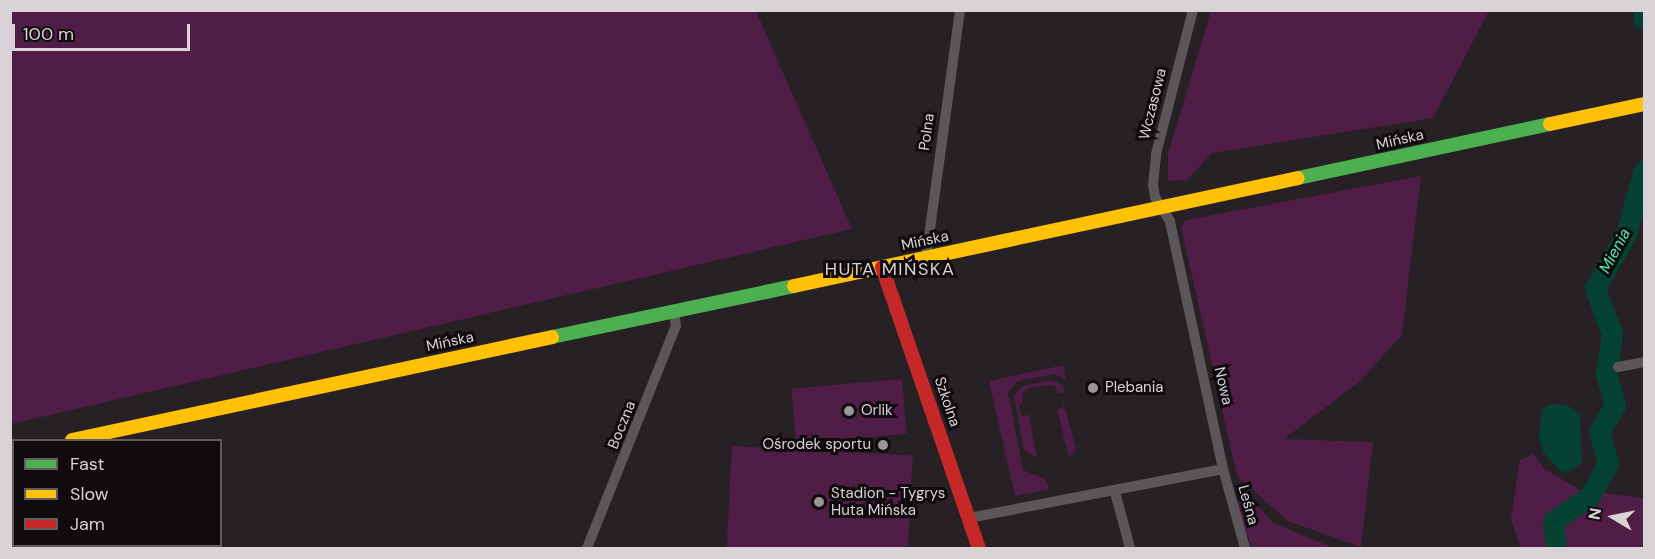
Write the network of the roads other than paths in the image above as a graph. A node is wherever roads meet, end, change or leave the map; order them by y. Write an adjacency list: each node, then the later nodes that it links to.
1 (960, 10): 5 (street, Polna)
2 (1193, 10): 4 (street, Wczasowa)
3 (1642, 105): 4 (main road, Mińska)
4 (1161, 205): 5 (main road, Mińska); 11 (street, Nowa)
5 (926, 258): 6 (main road, Mińska)
6 (882, 267): 7 (main road, Mińska); 13 (main road, Szkolna)
7 (674, 312): 10 (main road, Mińska); 14 (street, Boczna)
8 (1644, 362): 9 (street)
9 (1618, 367)
10 (81, 439)
11 (1223, 469): 12 (street); 17 (street, Leśna)
12 (1115, 492): 13 (street); 16 (street)
13 (969, 518): 15 (main road, Szkolna)
14 (587, 549)
15 (979, 549)
16 (1130, 549)
17 (1245, 549)

